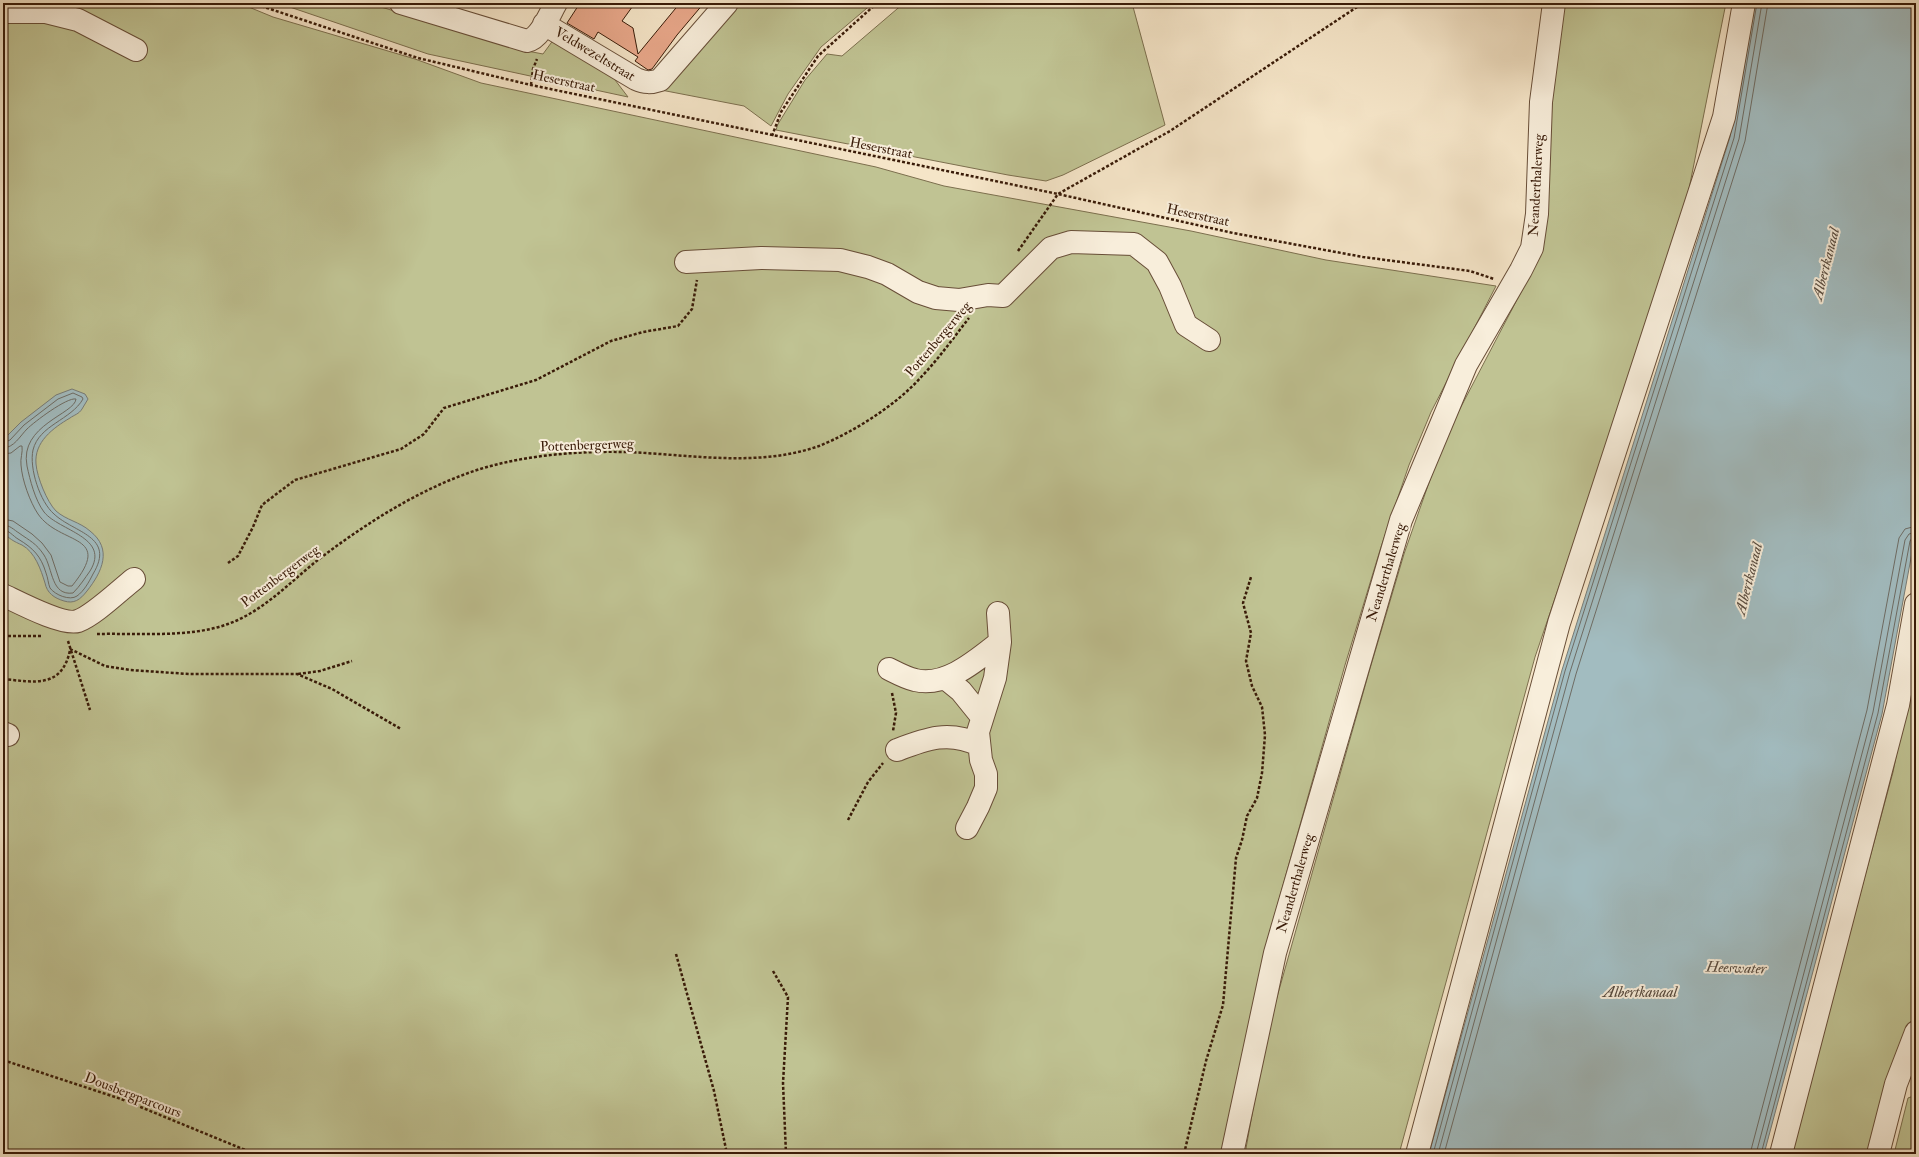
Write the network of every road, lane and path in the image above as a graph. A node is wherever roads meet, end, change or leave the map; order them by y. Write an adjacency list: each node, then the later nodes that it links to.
1 (252, 3): 13 (path, Heserstraat)
2 (401, 3): 10 (street, Veldwezeltstraat)
3 (556, 3): 10 (street)
4 (727, 3): 10 (street, Veldwezeltstraat)
5 (877, 3): 14 (path)
6 (1362, 3): 15 (path)
7 (1554, 3): 18 (street, Neanderthalerweg)
8 (1744, 3): 54 (street)
9 (3, 12): 11 (street)
10 (544, 24)
11 (136, 50)
12 (533, 69): 13 (path)
13 (531, 85): 14 (path, Heserstraat)
14 (772, 136): 15 (path, Heserstraat)
15 (1058, 194): 16 (path); 18 (path, Heserstraat)
16 (1017, 252)
17 (692, 262): 19 (street); 21 (path)
18 (1511, 285): 53 (street, Neanderthalerweg)
19 (988, 295): 20 (street); 27 (path, Pottenbergerweg)
20 (1209, 340)
21 (228, 563)
22 (1251, 577): 52 (path)
23 (134, 579): 24 (street)
24 (3, 595)
25 (1916, 604): 55 (street)
26 (998, 613): 30 (street)
27 (90, 634)
28 (3, 636): 29 (path)
29 (48, 636)
30 (1000, 642): 35 (street); 38 (street)
31 (70, 649): 34 (path); 36 (path); 37 (path)
32 (352, 661): 34 (path)
33 (889, 669): 35 (street); 41 (path)
34 (297, 674): 39 (path)
35 (945, 678): 38 (street)
36 (3, 679)
37 (90, 710)
38 (982, 718): 40 (street)
39 (401, 729)
40 (979, 745): 41 (street); 44 (street)
41 (890, 749): 42 (path); 42 (path)
42 (879, 766): 43 (path)
43 (848, 820)
44 (967, 828)
45 (676, 954): 50 (path)
46 (773, 971): 51 (path)
47 (1916, 1032): 56 (street)
48 (3, 1060): 49 (path, Dousbergparcours)
49 (255, 1154)
50 (727, 1154)
51 (786, 1154)
52 (1184, 1154)
53 (1232, 1154)
54 (1417, 1154)
55 (1781, 1154)
56 (1878, 1154)

